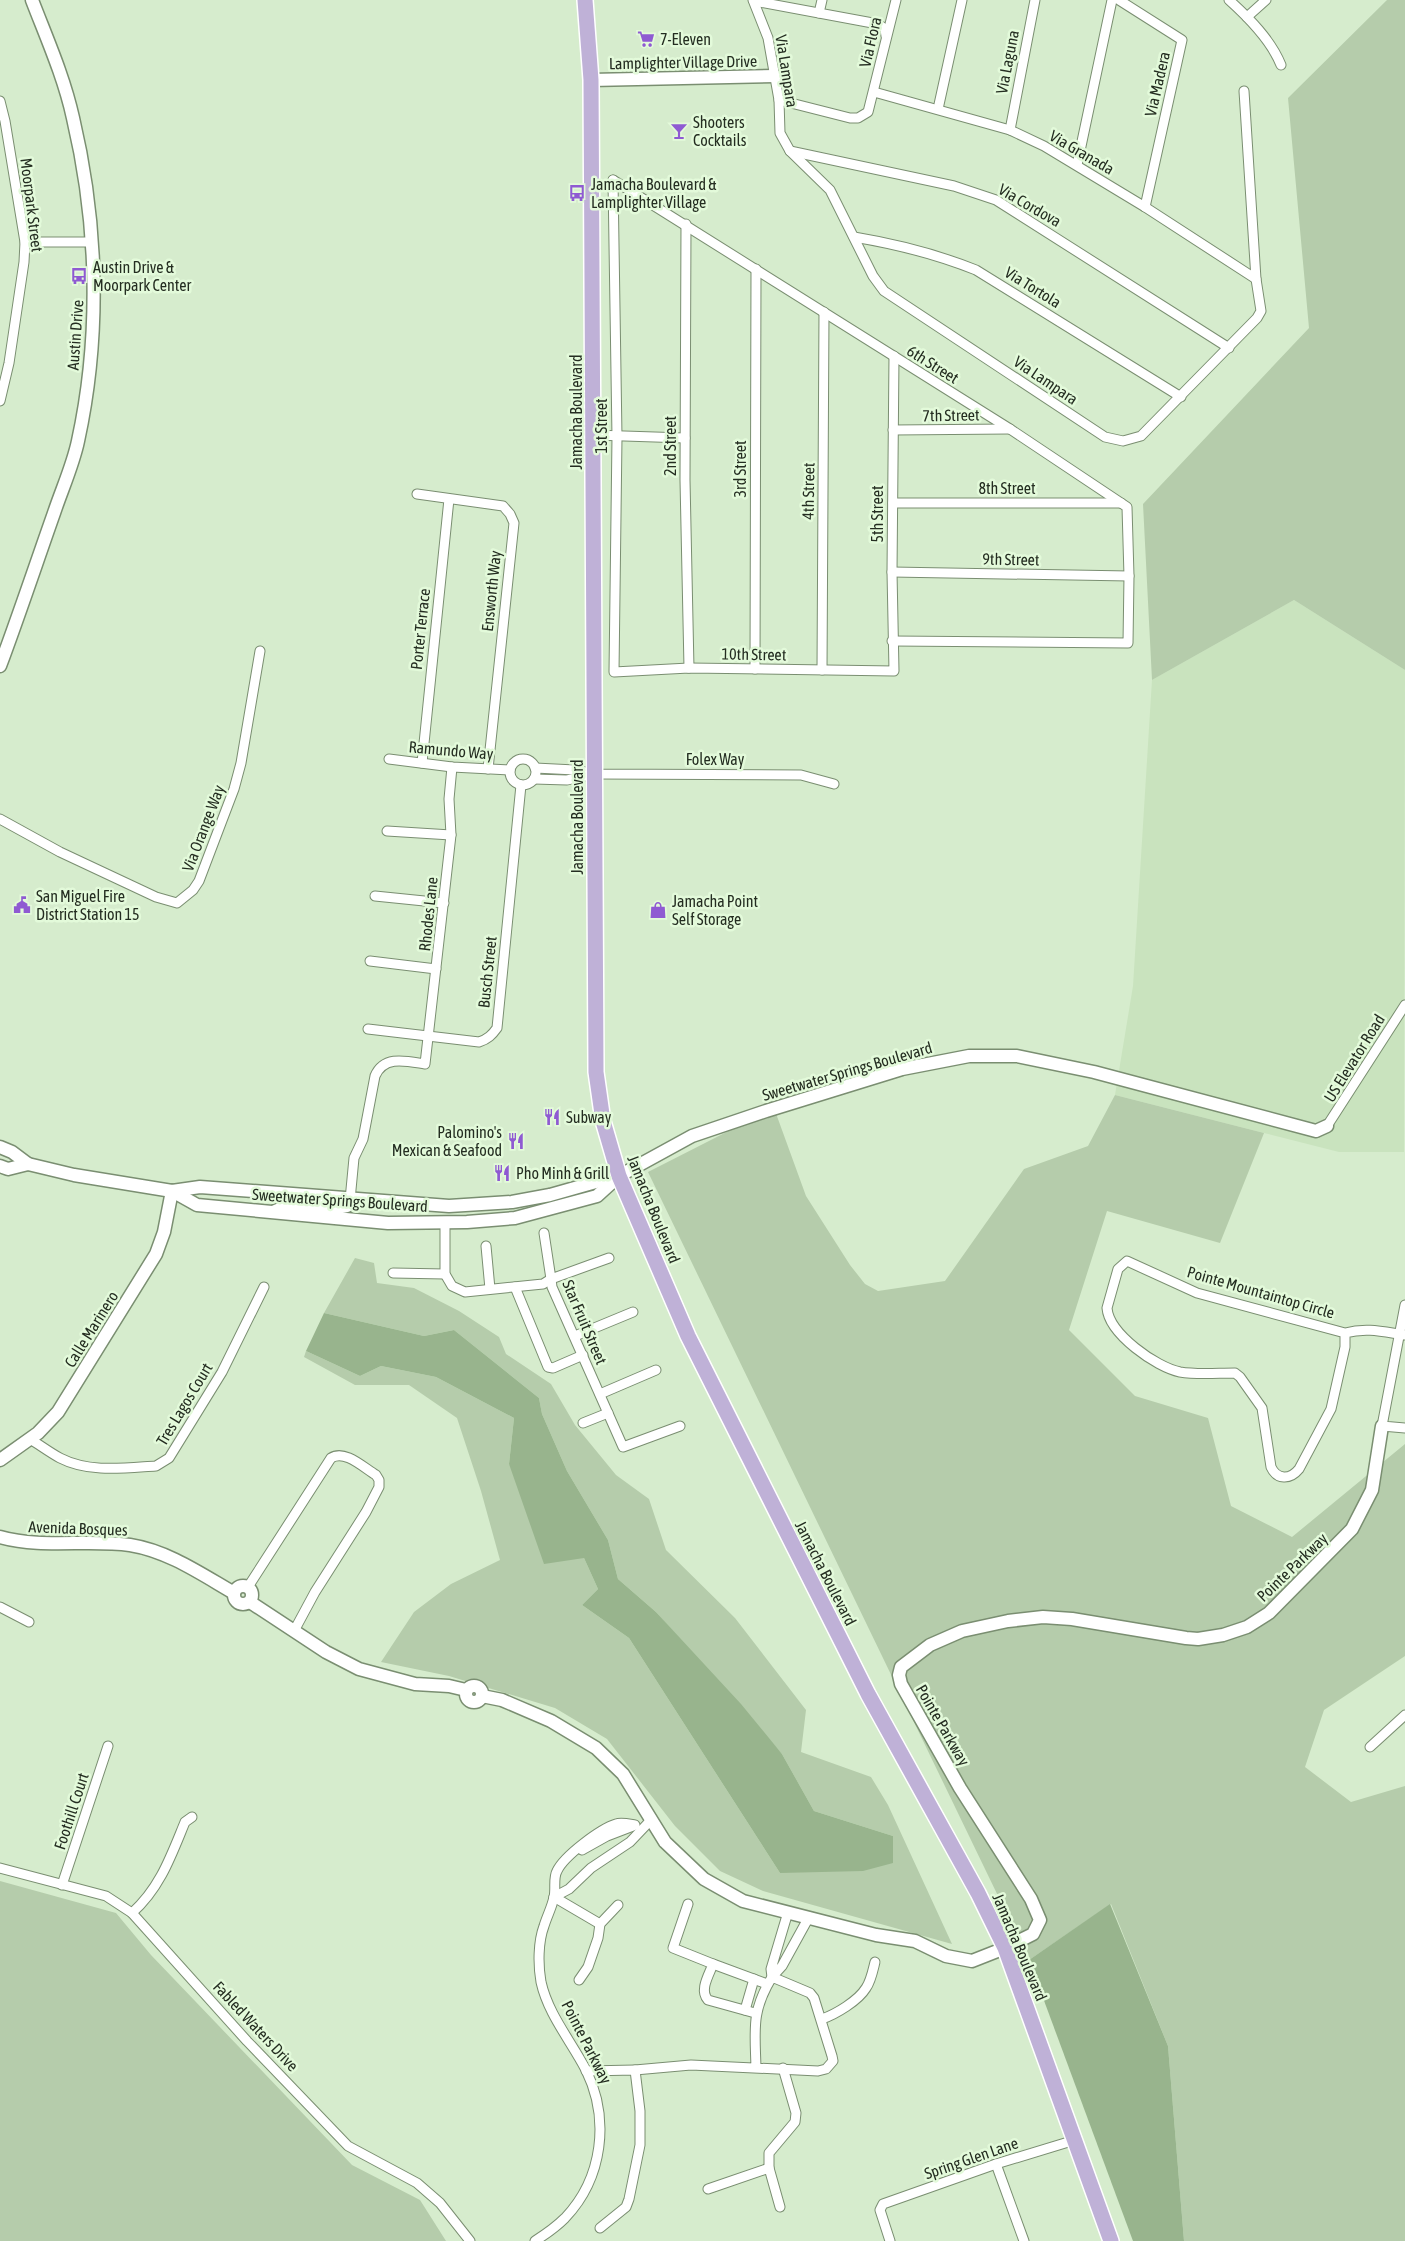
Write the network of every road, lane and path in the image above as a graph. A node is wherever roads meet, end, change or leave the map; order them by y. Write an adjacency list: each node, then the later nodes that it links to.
1 (32, 0): 31 (street, Austin Drive)
2 (585, 0): 17 (main road, Jamacha Boulevard)
3 (822, 0): 12 (street)
4 (896, 0): 14 (street, Via Flora)
5 (962, 0): 22 (street)
6 (1035, 0): 23 (street, Via Laguna)
7 (1112, 0): 25 (street)
8 (1119, 0): 27 (street, Via Madera)
9 (1229, 0): 13 (street)
10 (1266, 0): 13 (street)
11 (753, 1): 12 (street); 16 (street, Via Lampara)
12 (819, 13): 14 (street)
13 (1247, 17): 15 (street)
14 (886, 38): 19 (street, Via Flora)
15 (1281, 65)
16 (775, 76): 17 (street, Lamplighter Village Drive); 20 (street, Via Lampara)
17 (591, 80): 41 (main road, Jamacha Boulevard)
18 (1244, 91): 33 (street, Via Lampara)
19 (874, 92): 20 (street); 22 (street, Via Granada)
20 (779, 100): 24 (street, Via Lampara)
21 (0, 101): 30 (street, Moorpark Street)
22 (938, 109): 23 (street, Via Granada)
23 (1010, 130): 25 (street, Via Granada)
24 (790, 151): 29 (street, Via Lampara); 35 (street, Via Cordova)
25 (1077, 165): 27 (street, Via Granada)
26 (612, 180): 28 (street, 6th Street); 42 (street, 1st Street)
27 (1145, 207): 33 (street, Via Granada)
28 (686, 224): 32 (street, 6th Street); 43 (street, 2nd Street)
29 (854, 237): 37 (street, Via Tortola); 37 (street, Via Lampara)
30 (25, 242): 31 (street); 38 (street, Moorpark Street)
31 (91, 242): 52 (street, Austin Drive)
32 (756, 269): 34 (street, 6th Street); 54 (street, 3rd Street)
33 (1256, 279): 35 (street, Via Lampara)
34 (824, 312): 36 (street, 6th Street); 55 (street, 4th Street)
35 (1229, 348): 37 (street, Via Lampara)
36 (894, 356): 39 (street, 6th Street); 40 (street, 5th Street)
37 (1181, 397)
38 (0, 401)
39 (1010, 429): 40 (street, 7th Street); 47 (street, 6th Street)
40 (893, 430): 46 (street, 5th Street)
41 (594, 435): 42 (street); 64 (main road, Jamacha Boulevard)
42 (616, 437): 43 (street); 57 (street, 1st Street)
43 (685, 438): 53 (street, 2nd Street)
44 (418, 494): 45 (street, Ensworth Way)
45 (448, 499): 59 (street, Porter Terrace); 62 (street, Ensworth Way)
46 (892, 503): 47 (street, 8th Street); 48 (street, 5th Street)
47 (1121, 503): 49 (street)
48 (892, 572): 49 (street, 9th Street); 50 (street, 5th Street)
49 (1129, 576): 50 (street)
50 (892, 641): 56 (street, 5th Street)
51 (260, 651): 68 (street, Via Orange Way)
52 (0, 666)
53 (689, 668): 54 (street, 10th Street); 57 (street, 10th Street)
54 (754, 669): 55 (street, 10th Street)
55 (822, 670): 56 (street, 10th Street)
56 (894, 671)
57 (614, 672)
58 (389, 759): 59 (street, Ramundo Way)
59 (422, 763): 60 (street, Ramundo Way)
60 (452, 767): 62 (street, Ramundo Way); 70 (street, Rhodes Lane)
61 (536, 768): 63 (street, Ramundo Way); 64 (street, Ramundo Way); 65 (street)
62 (488, 769): 63 (street, Ramundo Way)
63 (510, 770): 67 (street, Ramundo Way)
64 (595, 774): 65 (street); 66 (street, Folex Way); 82 (main road, Jamacha Boulevard)
65 (534, 779): 67 (street)
66 (834, 784)
67 (521, 785): 77 (street, Busch Street)
68 (0, 819)
69 (387, 831): 70 (street)
70 (451, 835): 72 (street, Rhodes Lane)
71 (375, 896): 72 (street)
72 (444, 903): 74 (street, Rhodes Lane)
73 (370, 961): 74 (street)
74 (436, 968): 77 (street, Rhodes Lane)
75 (1405, 1005): 78 (street, US Elevator Road)
76 (368, 1029): 77 (street, Busch Street)
77 (428, 1037): 84 (street, Rhodes Lane)
78 (1327, 1126): 82 (street, Sweetwater Springs Boulevard)
79 (0, 1147): 80 (street, Sweetwater Springs Boulevard)
80 (28, 1164): 81 (street, Sweetwater Springs Boulevard); 83 (street, Sweetwater Springs Boulevard)
81 (0, 1166)
82 (619, 1176): 85 (street, Sweetwater Springs Boulevard); 87 (street, Sweetwater Springs Boulevard); 133 (main road, Jamacha Boulevard)
83 (172, 1191): 84 (street, Sweetwater Springs Boulevard); 86 (street, Sweetwater Springs Boulevard); 110 (street, Calle Marinero)
84 (350, 1200): 85 (street, Sweetwater Springs Boulevard); 86 (street)
85 (505, 1203): 87 (street)
86 (272, 1212): 87 (street, Sweetwater Springs Boulevard)
87 (445, 1223): 92 (street)
88 (544, 1234): 93 (street)
89 (486, 1246): 96 (street)
90 (609, 1258): 93 (street)
91 (393, 1274): 92 (street)
92 (445, 1274): 96 (street, Star Fruit Street)
93 (551, 1279): 95 (street, Star Fruit Street); 101 (street, Star Fruit Street)
94 (264, 1287): 110 (street, Tres Lagos Court)
95 (515, 1287): 96 (street, Star Fruit Street); 102 (street)
96 (490, 1289)
97 (1405, 1304): 100 (street, Pointe Parkway)
98 (633, 1312): 101 (street)
99 (1345, 1333): 99 (street, Pointe Mountaintop Circle); 100 (street, Pointe Mountaintop Circle)
100 (1402, 1335): 108 (street, Pointe Parkway)
101 (575, 1336): 102 (street, Star Fruit Street)
102 (583, 1355): 104 (street, Star Fruit Street)
103 (656, 1370): 104 (street)
104 (600, 1394): 105 (street, Star Fruit Street)
105 (608, 1413): 106 (street); 107 (street, Star Fruit Street)
106 (583, 1423)
107 (680, 1426)
108 (1382, 1426): 109 (street); 133 (street, Pointe Parkway)
109 (1405, 1428)
110 (30, 1439): 111 (street, Calle Marinero)
111 (0, 1460)
112 (0, 1537): 114 (street, Avenida Bosques)
113 (248, 1587): 114 (street); 115 (street); 118 (street)
114 (234, 1592): 115 (street)
115 (250, 1602): 118 (street)
116 (0, 1607): 117 (street)
117 (29, 1622)
118 (294, 1631): 123 (street)
119 (1405, 1715): 121 (street)
120 (108, 1746): 125 (street, Foothill Court)
121 (1370, 1747)
122 (192, 1817): 130 (street)
123 (650, 1821): 126 (street); 126 (street, Pointe Parkway); 129 (street, Pointe Parkway)
124 (0, 1868): 125 (street, Fabled Waters Drive)
125 (62, 1885): 130 (street, Fabled Waters Drive)
126 (554, 1898): 132 (street); 147 (street, Pointe Parkway)
127 (688, 1904): 137 (street)
128 (618, 1905): 132 (street)
129 (788, 1912): 131 (street, Pointe Parkway); 134 (street)
130 (132, 1913): 154 (street, Fabled Waters Drive)
131 (809, 1918): 133 (street, Pointe Parkway); 135 (street)
132 (600, 1924): 139 (street)
133 (1005, 1948): 148 (main road, Jamacha Boulevard)
134 (777, 1949): 135 (street); 140 (street)
135 (790, 1952): 140 (street)
136 (876, 1962): 143 (street)
137 (713, 1964): 138 (street); 141 (street)
138 (754, 1979): 140 (street); 141 (street)
139 (579, 1980)
140 (769, 1980): 142 (street); 143 (street)
141 (745, 2010): 142 (street)
142 (756, 2013): 144 (street)
143 (822, 2019): 145 (street)
144 (756, 2068): 145 (street); 146 (street)
145 (783, 2068): 150 (street)
146 (635, 2070): 147 (street); 153 (street)
147 (586, 2071): 155 (street, Pointe Parkway)
148 (1075, 2140): 149 (street, Spring Glen Lane); 158 (main road, Jamacha Boulevard)
149 (996, 2164): 156 (street, Spring Glen Lane); 157 (street)
150 (769, 2168): 151 (street); 152 (street)
151 (708, 2189)
152 (780, 2207)
153 (600, 2228)
154 (470, 2241)
155 (535, 2241)
156 (890, 2241)
157 (1024, 2241)
158 (1111, 2241)

